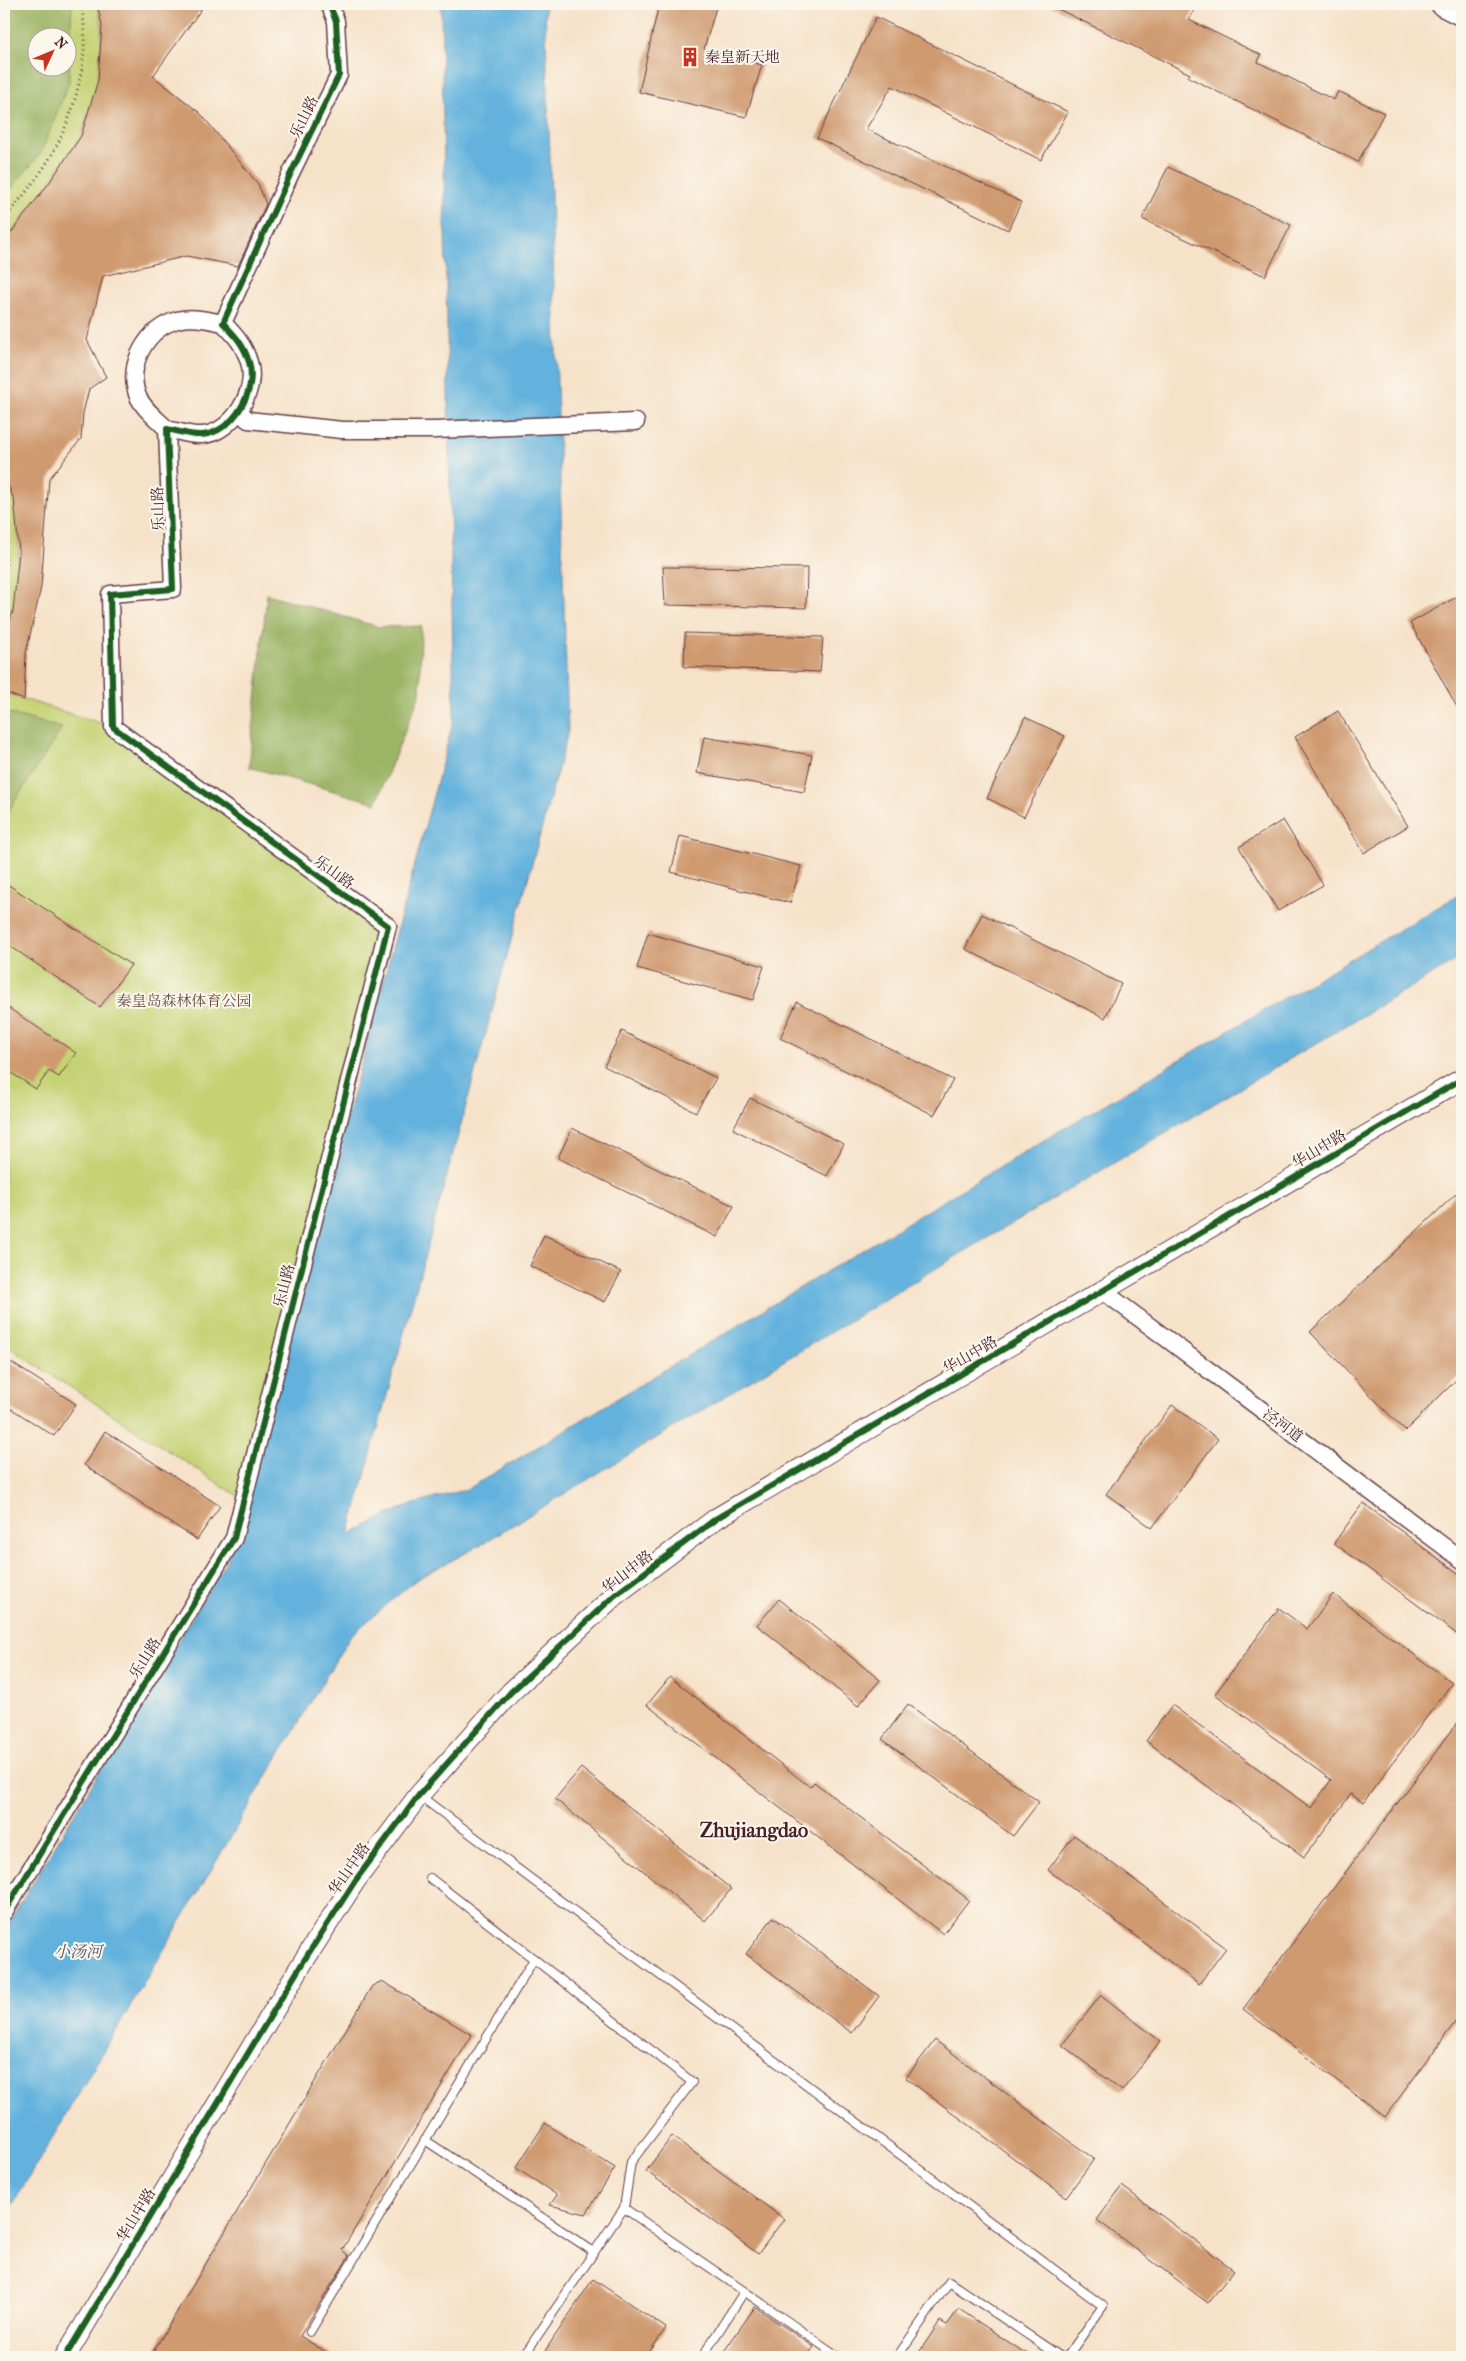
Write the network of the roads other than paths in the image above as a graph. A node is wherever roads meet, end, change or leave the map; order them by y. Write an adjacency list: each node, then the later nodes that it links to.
1 (329, 4): 4 (street, 乐山路)
2 (1444, 4): 3 (main road)
3 (1462, 13)
4 (223, 323): 5 (street); 7 (street)
5 (240, 412): 6 (street); 7 (street)
6 (636, 422)
7 (167, 429): 13 (street, 乐山路)
8 (1462, 1079): 9 (street, 华山中路)
9 (1103, 1291): 10 (street, 泾河道); 11 (street, 华山中路)
10 (1462, 1560)
11 (420, 1795): 20 (street, 华山中路); 26 (lane)
12 (430, 1878): 14 (lane)
13 (4, 1912)
14 (534, 1959): 15 (lane); 16 (lane)
15 (426, 2140): 17 (lane); 19 (lane)
16 (624, 2208): 17 (lane); 18 (lane)
17 (594, 2252): 21 (lane)
18 (744, 2292): 22 (lane); 23 (lane)
19 (310, 2332)
20 (66, 2357)
21 (523, 2357)
22 (702, 2357)
23 (839, 2357)
24 (897, 2357): 25 (lane)
25 (1061, 2357)
26 (1067, 2357)

